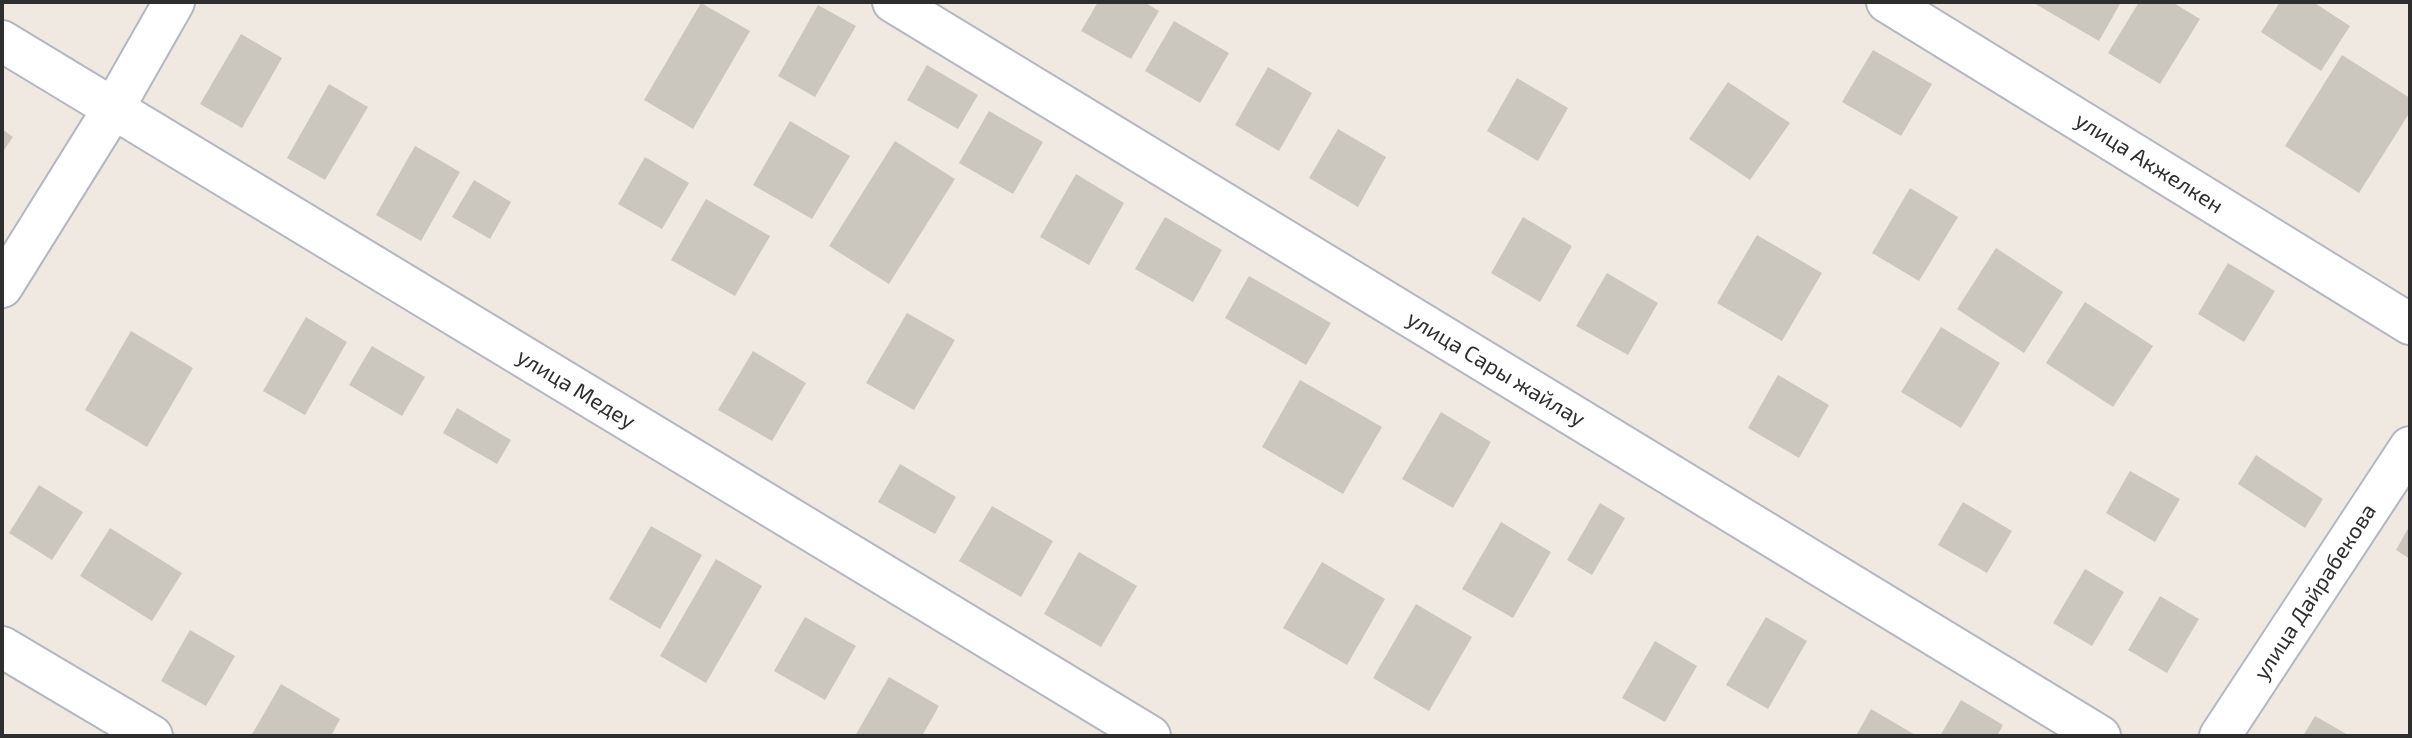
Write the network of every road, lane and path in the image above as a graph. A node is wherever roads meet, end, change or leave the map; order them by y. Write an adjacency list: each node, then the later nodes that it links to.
1 (174, 2): 5 (street)
2 (893, 2): 12 (street, улица Сары жайлау)
3 (1887, 2): 7 (street, улица Акжелкен)
4 (2, 41): 5 (street, улица Медеу)
5 (113, 109): 6 (street); 11 (street, улица Медеу)
6 (2, 287)
7 (2410, 324)
8 (2410, 447): 13 (street, улица Дайрабекова)
9 (2, 647): 10 (street)
10 (152, 736)
11 (1150, 736)
12 (2100, 736)
13 (2220, 736)

